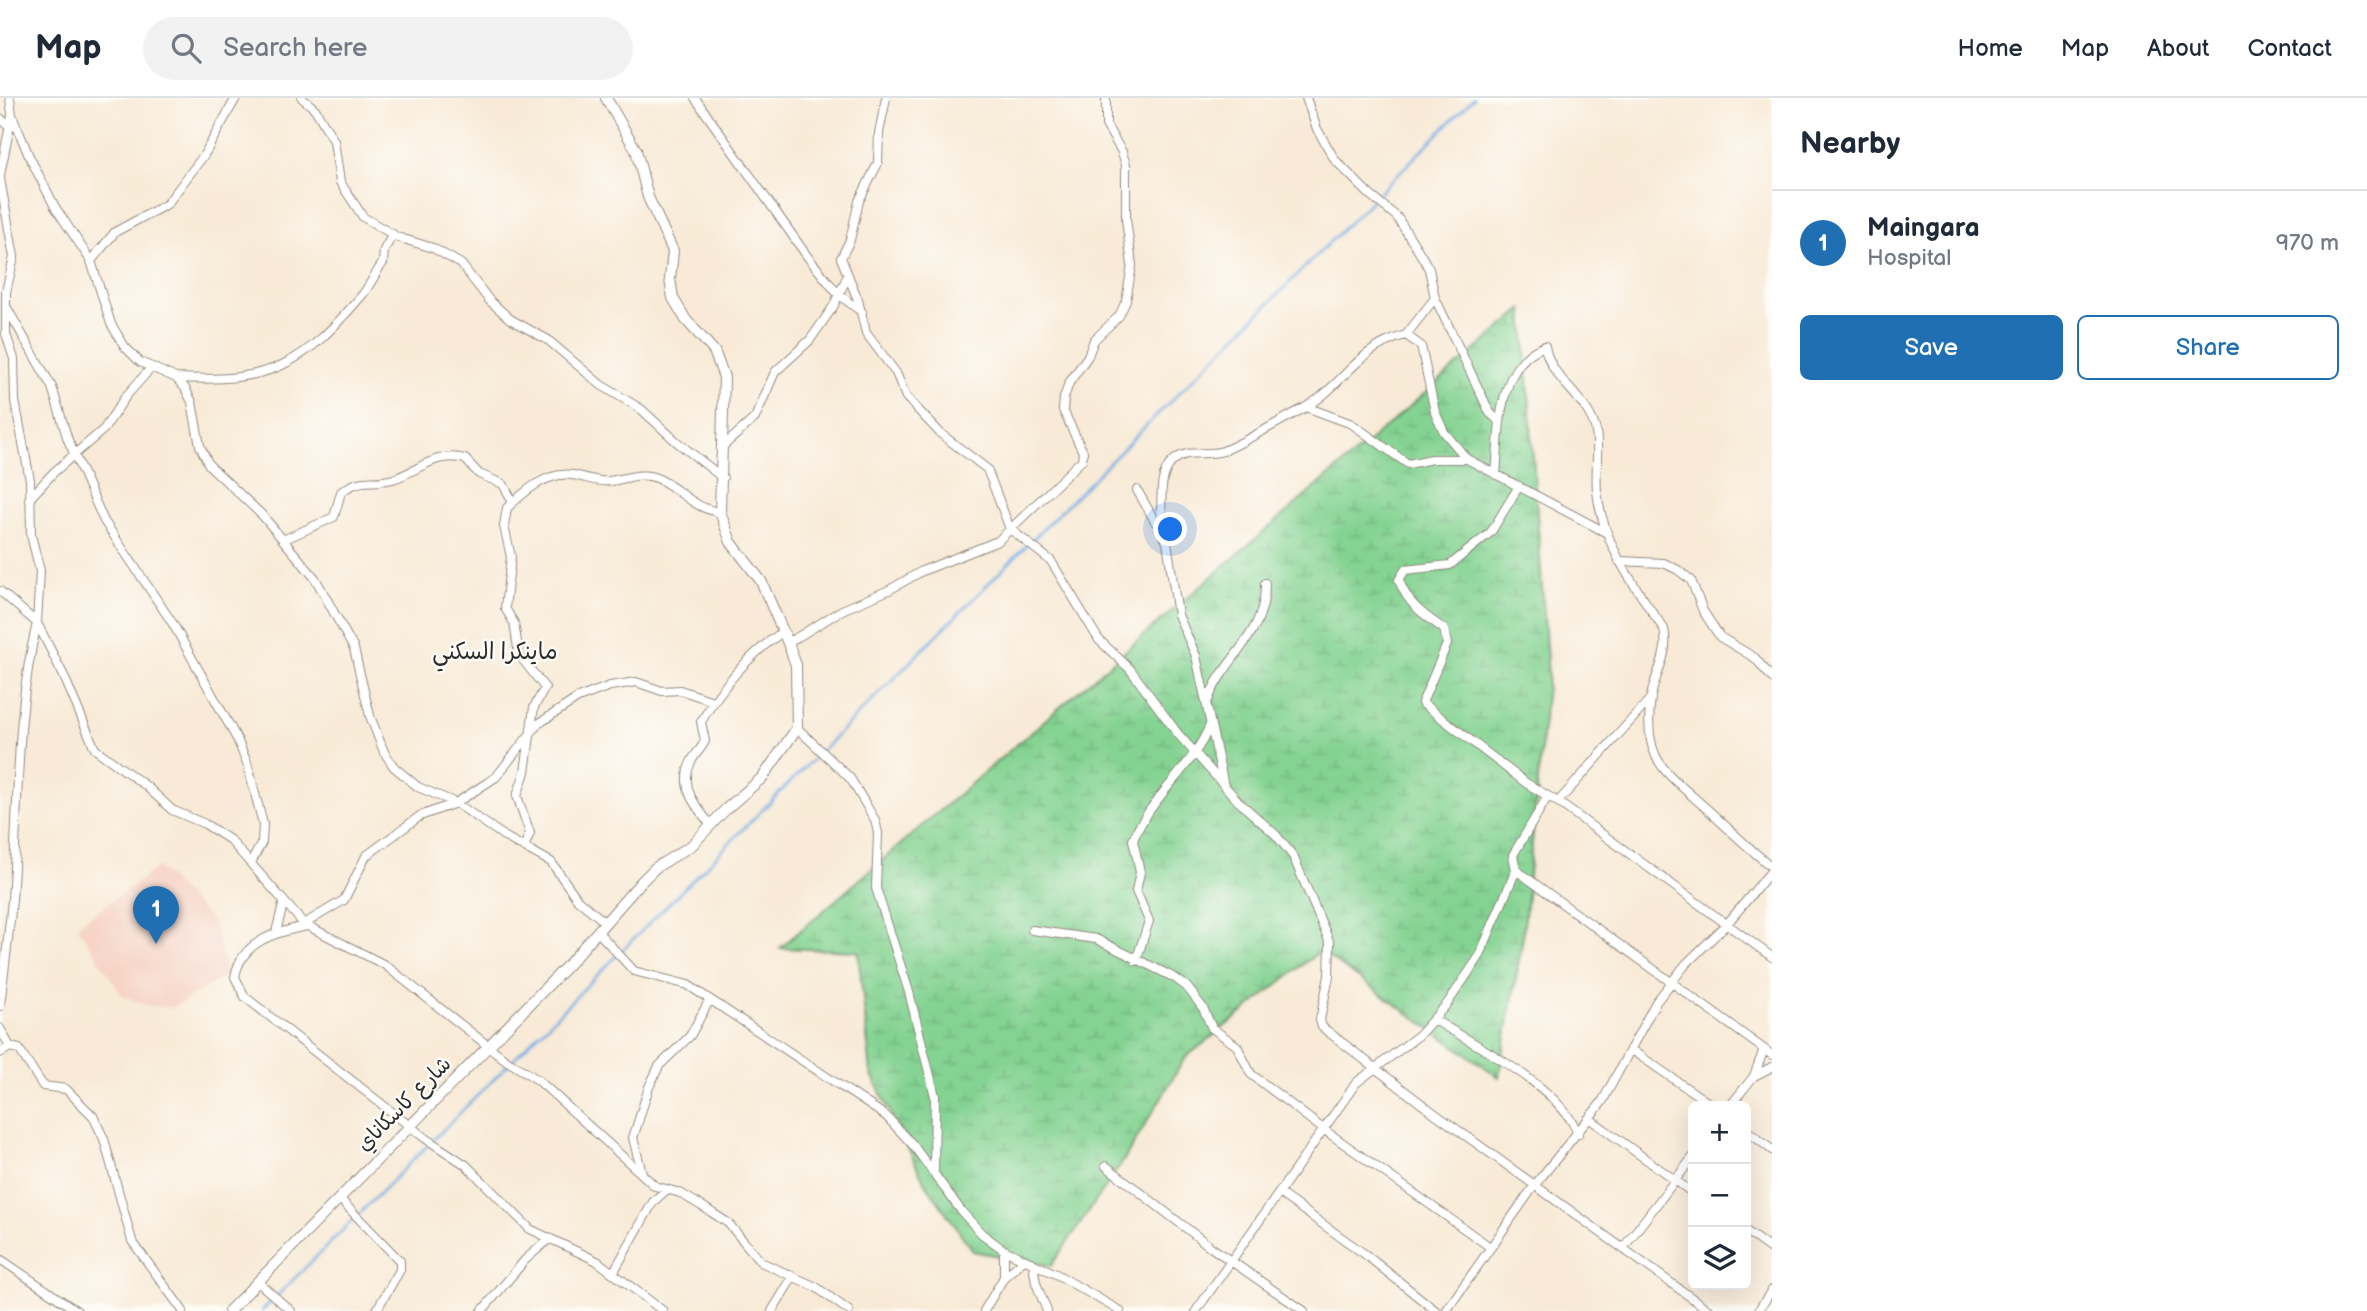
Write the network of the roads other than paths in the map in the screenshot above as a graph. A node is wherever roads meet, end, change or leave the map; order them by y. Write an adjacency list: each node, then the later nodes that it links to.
1 (10, 98): 9 (street)
2 (236, 98): 14 (street)
3 (302, 98): 13 (street)
4 (606, 98): 25 (street)
5 (695, 98): 16 (street)
6 (886, 98): 15 (street)
7 (1106, 98): 35 (street)
8 (1306, 98): 17 (street)
9 (12, 114): 11 (street); 14 (street)
10 (0, 118): 11 (street)
11 (8, 125): 12 (street)
12 (0, 177): 18 (street)
13 (393, 234): 22 (street); 29 (street)
14 (91, 261): 21 (street)
15 (848, 275): 16 (street); 19 (street)
16 (838, 294): 19 (street); 25 (street)
17 (1435, 298): 20 (street); 24 (street)
18 (5, 305): 26 (street); 32 (street)
19 (862, 312): 35 (street)
20 (1406, 335): 23 (street); 27 (street)
21 (152, 368): 22 (street); 26 (street)
22 (176, 378): 38 (street)
23 (1307, 407): 27 (street); 36 (street)
24 (1500, 422): 28 (street); 37 (street)
25 (721, 448): 29 (street)
26 (75, 455): 32 (street); 59 (street)
27 (1467, 459): 28 (street)
28 (1496, 475): 30 (street)
29 (723, 478): 34 (street)
30 (1519, 486): 37 (street); 54 (street)
31 (1137, 490): 36 (street)
32 (29, 499): 42 (street)
33 (513, 502): 34 (street); 38 (street); 51 (street)
34 (720, 512): 43 (street)
35 (1010, 529): 44 (street); 52 (street)
36 (1160, 529): 48 (street)
37 (1605, 532): 39 (street)
38 (284, 540): 56 (street)
39 (1619, 561): 45 (street); 46 (street)
40 (1265, 583): 48 (street)
41 (0, 591): 42 (street)
42 (37, 623): 59 (street); 73 (street)
43 (782, 632): 44 (street); 47 (street)
44 (788, 643): 50 (street)
45 (1772, 678)
46 (1651, 698): 55 (street); 60 (street)
47 (713, 701): 51 (street); 57 (street)
48 (1206, 705): 49 (street)
49 (1210, 725): 52 (street); 53 (street)
50 (797, 729): 57 (street, شارع كاسكاناي); 95 (street)
51 (531, 730): 56 (street); 58 (street)
52 (1197, 753): 53 (street); 70 (street)
53 (1223, 781): 82 (street)
54 (1548, 796): 55 (street); 61 (street)
55 (1558, 802): 65 (street)
56 (456, 803): 58 (street); 64 (street)
57 (711, 825): 63 (street, شارع كاسكاناي)
58 (524, 847): 63 (street)
59 (251, 863): 62 (street)
60 (1772, 869): 65 (street)
61 (1516, 870): 71 (street); 74 (street)
62 (284, 901): 64 (street); 67 (street)
63 (606, 923): 68 (street, شارع كاسكاناي)
64 (306, 925): 67 (street); 76 (street)
65 (1726, 925): 69 (street); 71 (street)
66 (1032, 930): 70 (street)
67 (276, 932): 88 (street)
68 (598, 932): 72 (street); 76 (street, شارع كاسكاناي)
69 (1772, 957)
70 (1136, 961): 89 (street)
71 (1672, 981): 78 (street); 79 (street)
72 (709, 1001): 95 (street); 96 (street)
73 (0, 1006)
74 (1433, 1019): 82 (street); 91 (street)
75 (0, 1028): 77 (street)
76 (489, 1045): 88 (street, شارع كاسكاناي); 96 (street)
77 (10, 1047): 80 (street); 121 (street)
78 (1630, 1049): 85 (street); 87 (street)
79 (1764, 1049): 81 (street); 84 (street)
80 (0, 1053)
81 (1772, 1055)
82 (1376, 1067): 89 (street); 99 (street)
83 (1772, 1067): 84 (street)
84 (1754, 1076): 86 (street)
85 (1706, 1101)
86 (1734, 1101)
87 (1590, 1119): 91 (street); 97 (street)
88 (409, 1126): 103 (street, شارع كاسكاناي); 106 (street)
89 (1323, 1129): 102 (street); 107 (street)
90 (1751, 1134): 92 (street)
91 (1578, 1135): 99 (street)
92 (1772, 1150)
93 (1688, 1164): 97 (street)
94 (1106, 1166): 112 (street)
95 (934, 1172): 109 (street)
96 (643, 1176): 98 (street)
97 (1676, 1181): 100 (street); 108 (street)
98 (654, 1186): 101 (street); 104 (street)
99 (1534, 1186): 107 (street); 108 (street)
100 (1688, 1189)
101 (665, 1191): 104 (street); 116 (street)
102 (1279, 1193): 112 (street); 134 (street)
103 (339, 1198): 117 (street, شارع كاسكاناي); 124 (street)
104 (653, 1202): 114 (street)
105 (1751, 1235): 110 (street)
106 (549, 1240): 114 (street); 125 (street)
107 (1490, 1247): 119 (street)
108 (1623, 1248): 135 (street)
109 (1004, 1250): 113 (street); 115 (street)
110 (1772, 1250)
111 (0, 1259): 120 (street)
112 (1231, 1261): 132 (street); 133 (street)
113 (1028, 1262): 115 (street); 130 (street); 131 (street)
114 (613, 1273): 126 (street)
115 (1004, 1277): 129 (street)
116 (792, 1278): 127 (street); 128 (street)
117 (258, 1282): 122 (street, شارع كاسكاناي); 123 (street)
118 (1772, 1290): 136 (street)
119 (1448, 1310)
120 (77, 1311)
121 (183, 1311)
122 (229, 1311)
123 (291, 1311)
124 (376, 1311)
125 (482, 1311)
126 (663, 1311)
127 (772, 1311)
128 (849, 1311)
129 (984, 1311)
130 (1047, 1311)
131 (1120, 1311)
132 (1196, 1311)
133 (1304, 1311)
134 (1436, 1311)
135 (1710, 1311)
136 (1758, 1311)

